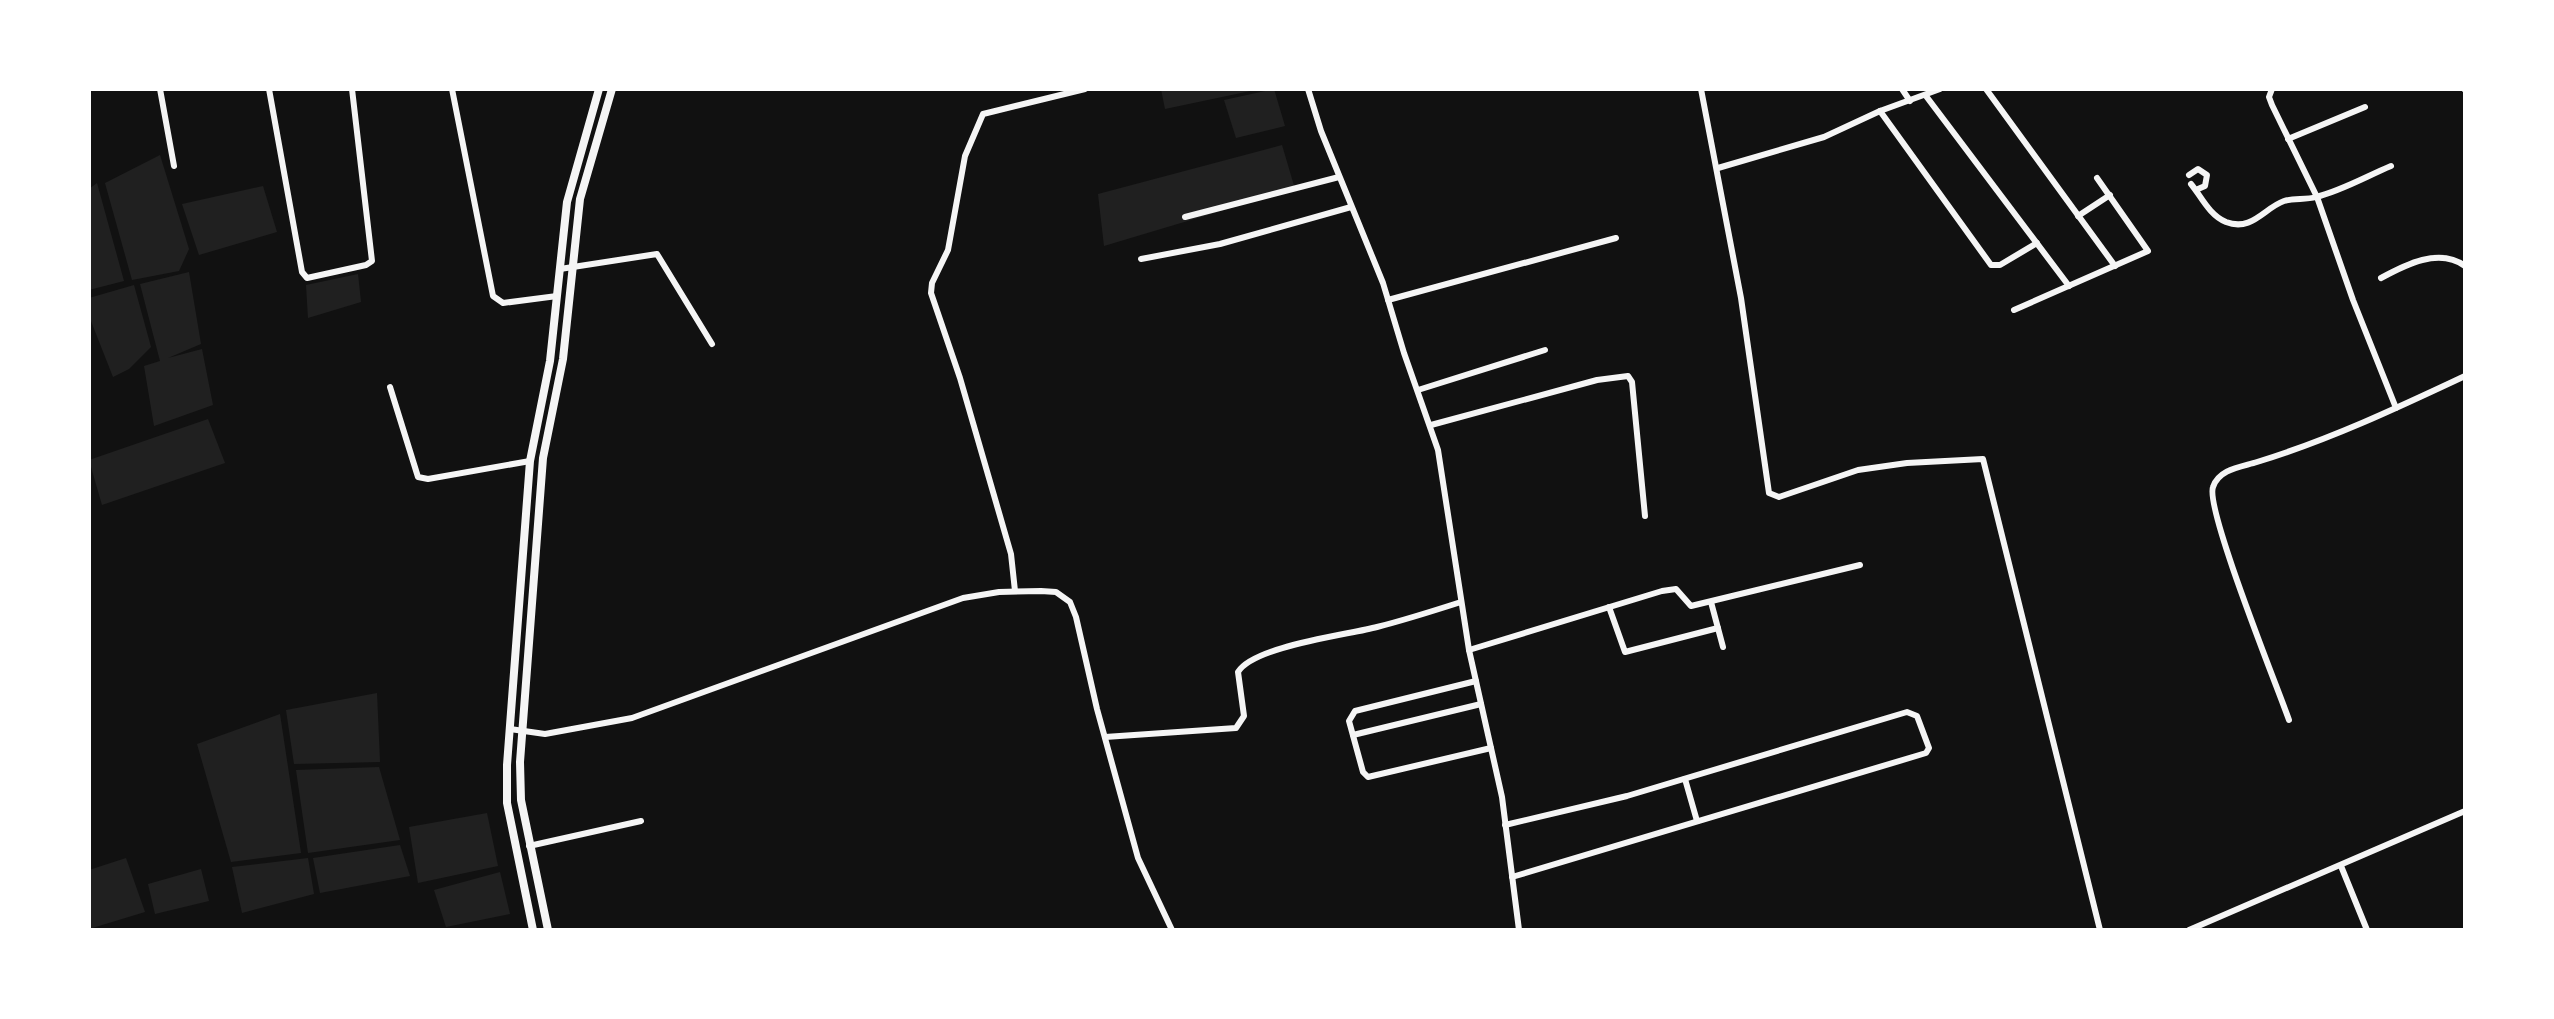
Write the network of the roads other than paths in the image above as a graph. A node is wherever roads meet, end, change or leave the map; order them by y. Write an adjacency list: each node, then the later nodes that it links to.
1 (160, 89): 19 (street)
2 (269, 89): 3 (street)
3 (352, 89)
4 (452, 89): 41 (street)
5 (599, 89): 37 (street)
6 (611, 89): 38 (street)
7 (1085, 89): 54 (street)
8 (1308, 89): 23 (street)
9 (1701, 89): 21 (street)
10 (1902, 89): 15 (street)
11 (1940, 89): 14 (street)
12 (1986, 89): 30 (street)
13 (2272, 89): 18 (street)
14 (1926, 96): 15 (street); 33 (street)
15 (1910, 102): 17 (street)
16 (2365, 107): 18 (street)
17 (1880, 111): 21 (street); 33 (street)
18 (2288, 139): 28 (street)
19 (174, 166)
20 (2391, 166): 28 (street)
21 (1718, 168): 81 (street)
22 (2189, 175): 26 (street)
23 (1339, 177): 29 (street); 31 (street)
24 (2098, 178): 27 (street)
25 (2191, 184): 26 (street)
26 (2198, 189): 28 (street)
27 (2109, 195): 30 (street); 35 (street)
28 (2317, 197): 49 (street)
29 (1351, 206): 34 (street); 42 (street)
30 (2078, 216): 35 (street)
31 (1185, 217)
32 (1616, 238): 42 (street)
33 (2037, 243): 40 (street)
34 (1141, 259)
35 (2115, 266): 40 (street)
36 (2465, 267): 39 (street)
37 (560, 269): 38 (street); 41 (street)
38 (573, 269): 44 (street); 65 (street)
39 (2381, 278)
40 (2069, 286): 43 (street)
41 (557, 296): 51 (street)
42 (1388, 300): 48 (street)
43 (2014, 310)
44 (712, 344)
45 (1545, 350): 48 (street)
46 (2465, 376): 49 (street)
47 (390, 387): 51 (street)
48 (1418, 390): 50 (street)
49 (2396, 408): 63 (street)
50 (1431, 425): 52 (street); 56 (street)
51 (530, 461): 64 (street)
52 (1645, 516)
53 (1860, 565): 55 (street)
54 (1015, 591): 65 (street); 67 (street)
55 (1711, 601): 57 (street); 58 (street)
56 (1461, 602): 60 (street); 67 (street)
57 (1609, 607): 58 (street); 60 (street)
58 (1718, 628): 59 (street)
59 (1723, 647)
60 (1469, 650): 61 (street)
61 (1476, 681): 62 (street); 66 (street)
62 (1481, 704): 66 (street); 68 (street)
63 (2289, 720)
64 (510, 729): 65 (street); 77 (street)
65 (523, 732): 74 (street)
66 (1353, 735): 68 (street)
67 (1105, 737): 79 (street)
68 (1491, 748): 73 (street)
69 (1685, 779): 72 (street); 72 (street); 73 (street)
70 (2465, 811): 75 (street)
71 (640, 821): 74 (street)
72 (1697, 821): 76 (street)
73 (1505, 825): 76 (street)
74 (529, 846): 78 (street)
75 (2340, 866): 82 (street); 83 (street)
76 (1512, 877): 80 (street)
77 (533, 930)
78 (548, 930)
79 (1172, 930)
80 (1519, 930)
81 (2100, 930)
82 (2189, 930)
83 (2367, 930)

